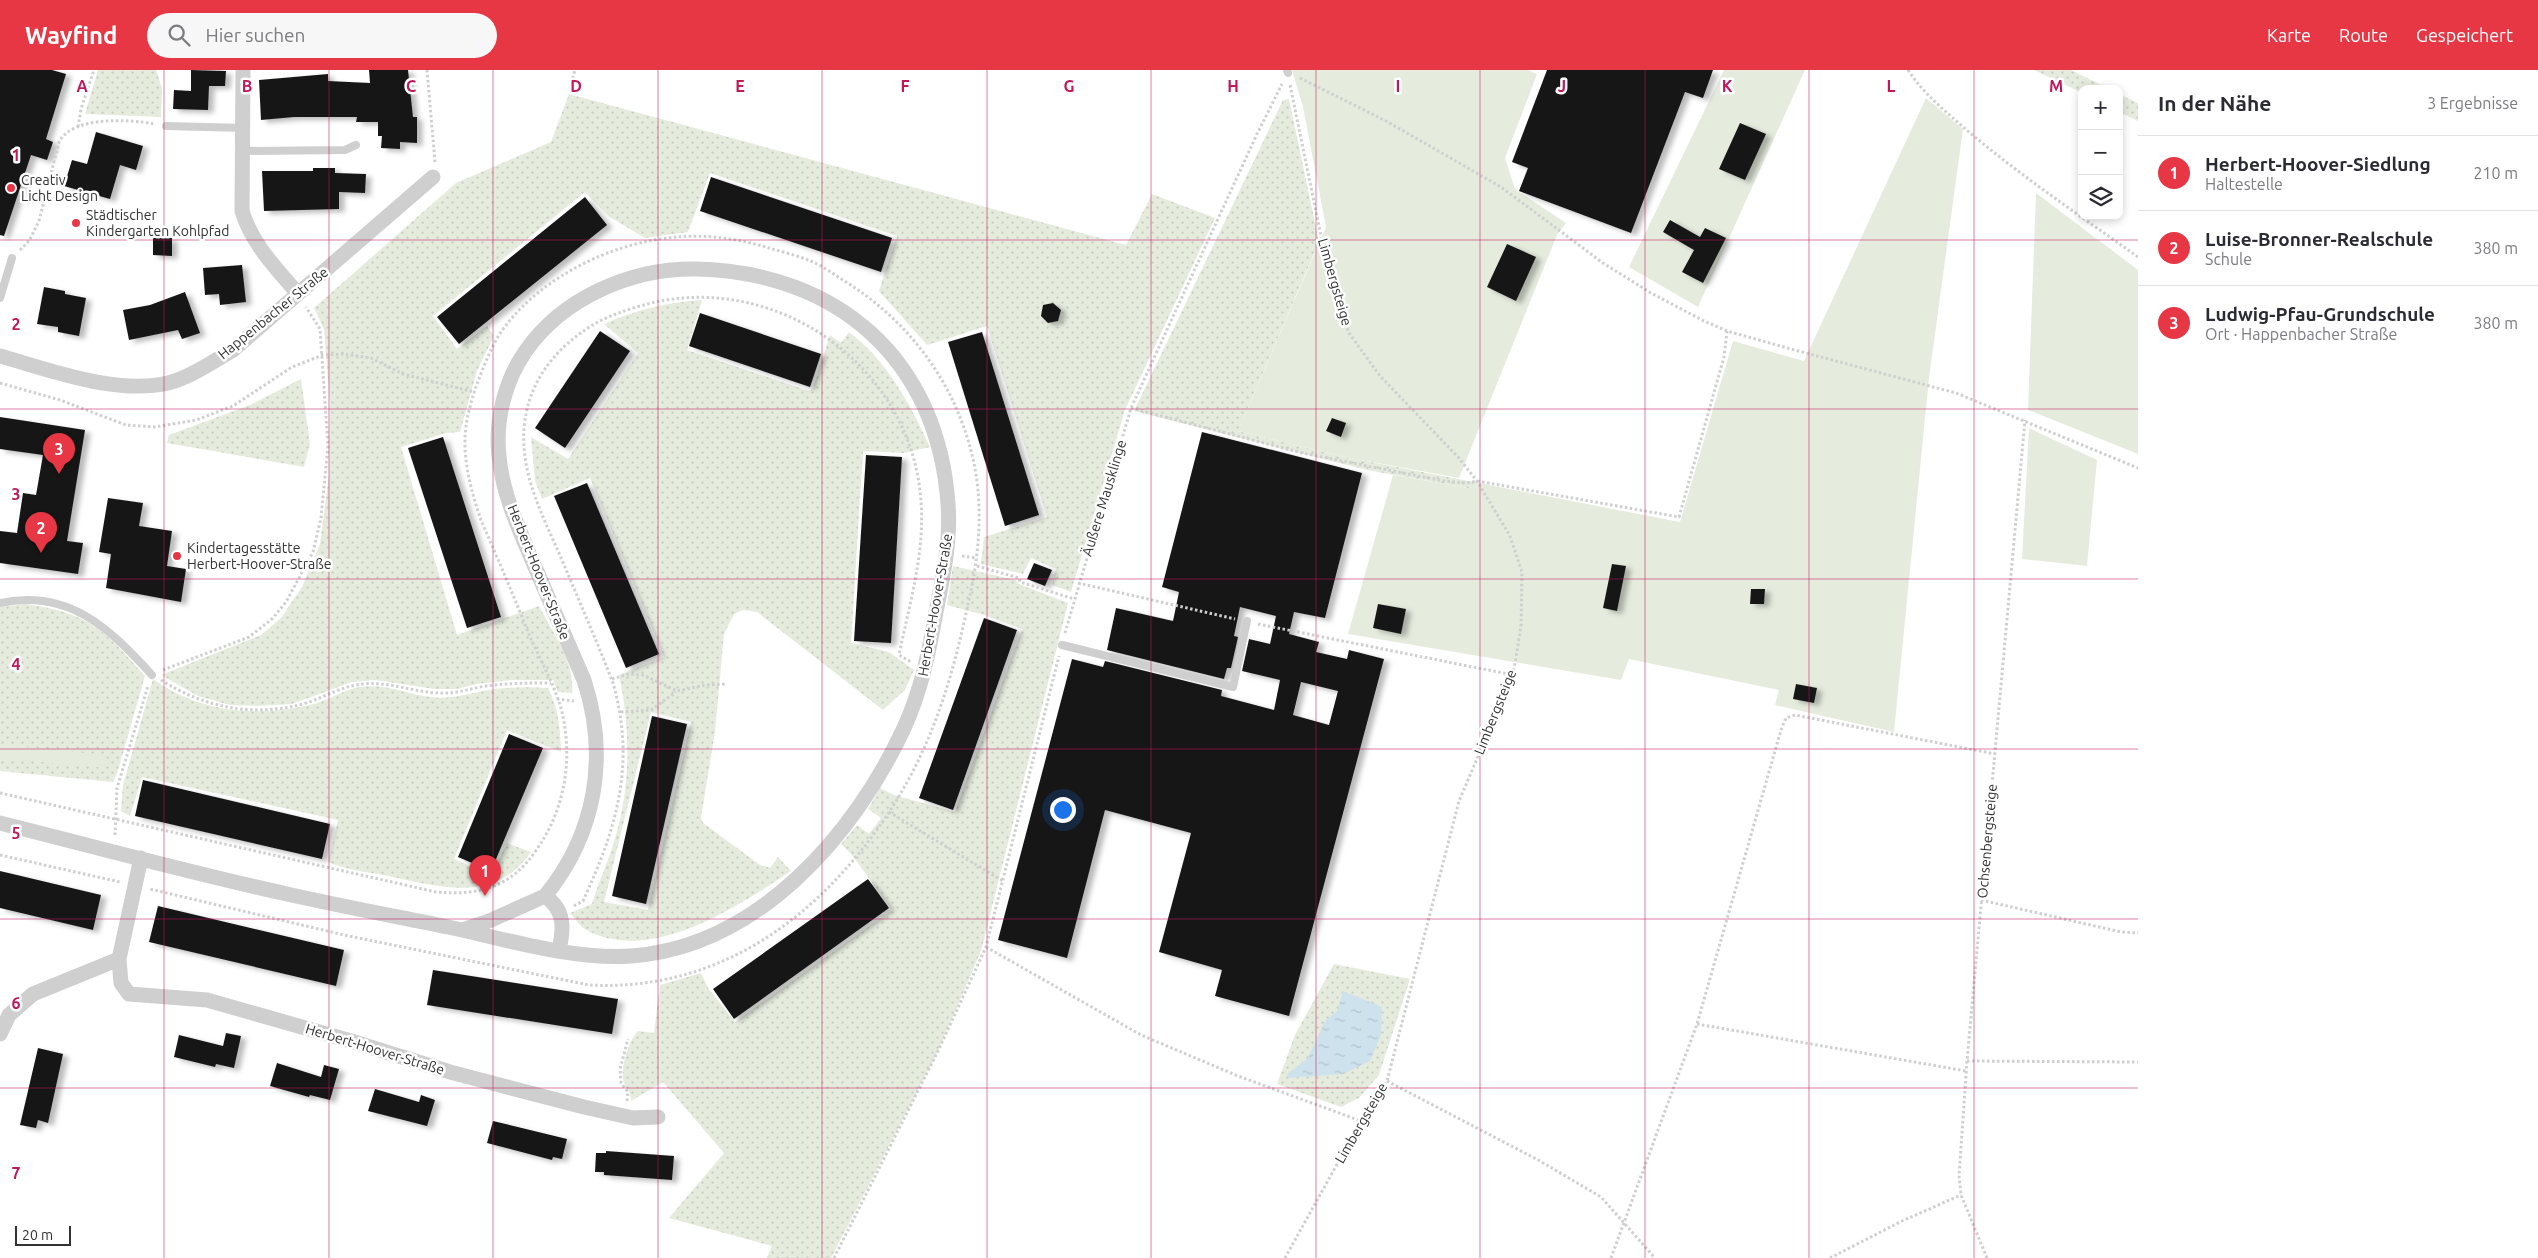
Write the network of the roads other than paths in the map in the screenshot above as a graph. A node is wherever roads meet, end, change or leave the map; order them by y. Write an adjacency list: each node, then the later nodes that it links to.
1 (243, 70): 3 (street)
2 (166, 126): 3 (lane)
3 (244, 128): 5 (street)
4 (356, 145): 5 (lane)
5 (243, 151): 8 (street)
6 (433, 177): 8 (street, Happenbacher Straße)
7 (12, 258): 9 (lane)
8 (298, 294): 10 (street, Happenbacher Straße)
9 (0, 298)
10 (0, 356)
11 (0, 603): 14 (lane)
12 (1246, 621): 13 (lane)
13 (1062, 645)
14 (152, 675)
15 (0, 824): 16 (street, Herbert-Hoover-Straße)
16 (141, 858): 18 (street, Herbert-Hoover-Straße); 20 (street, Herbert-Hoover-Straße)
17 (545, 896): 18 (street, Herbert-Hoover-Straße); 19 (street); 19 (street, Herbert-Hoover-Straße)
18 (461, 930): 19 (street, Herbert-Hoover-Straße)
19 (559, 950)
20 (118, 959): 21 (street); 22 (street, Herbert-Hoover-Straße)
21 (0, 1034)
22 (658, 1117)

